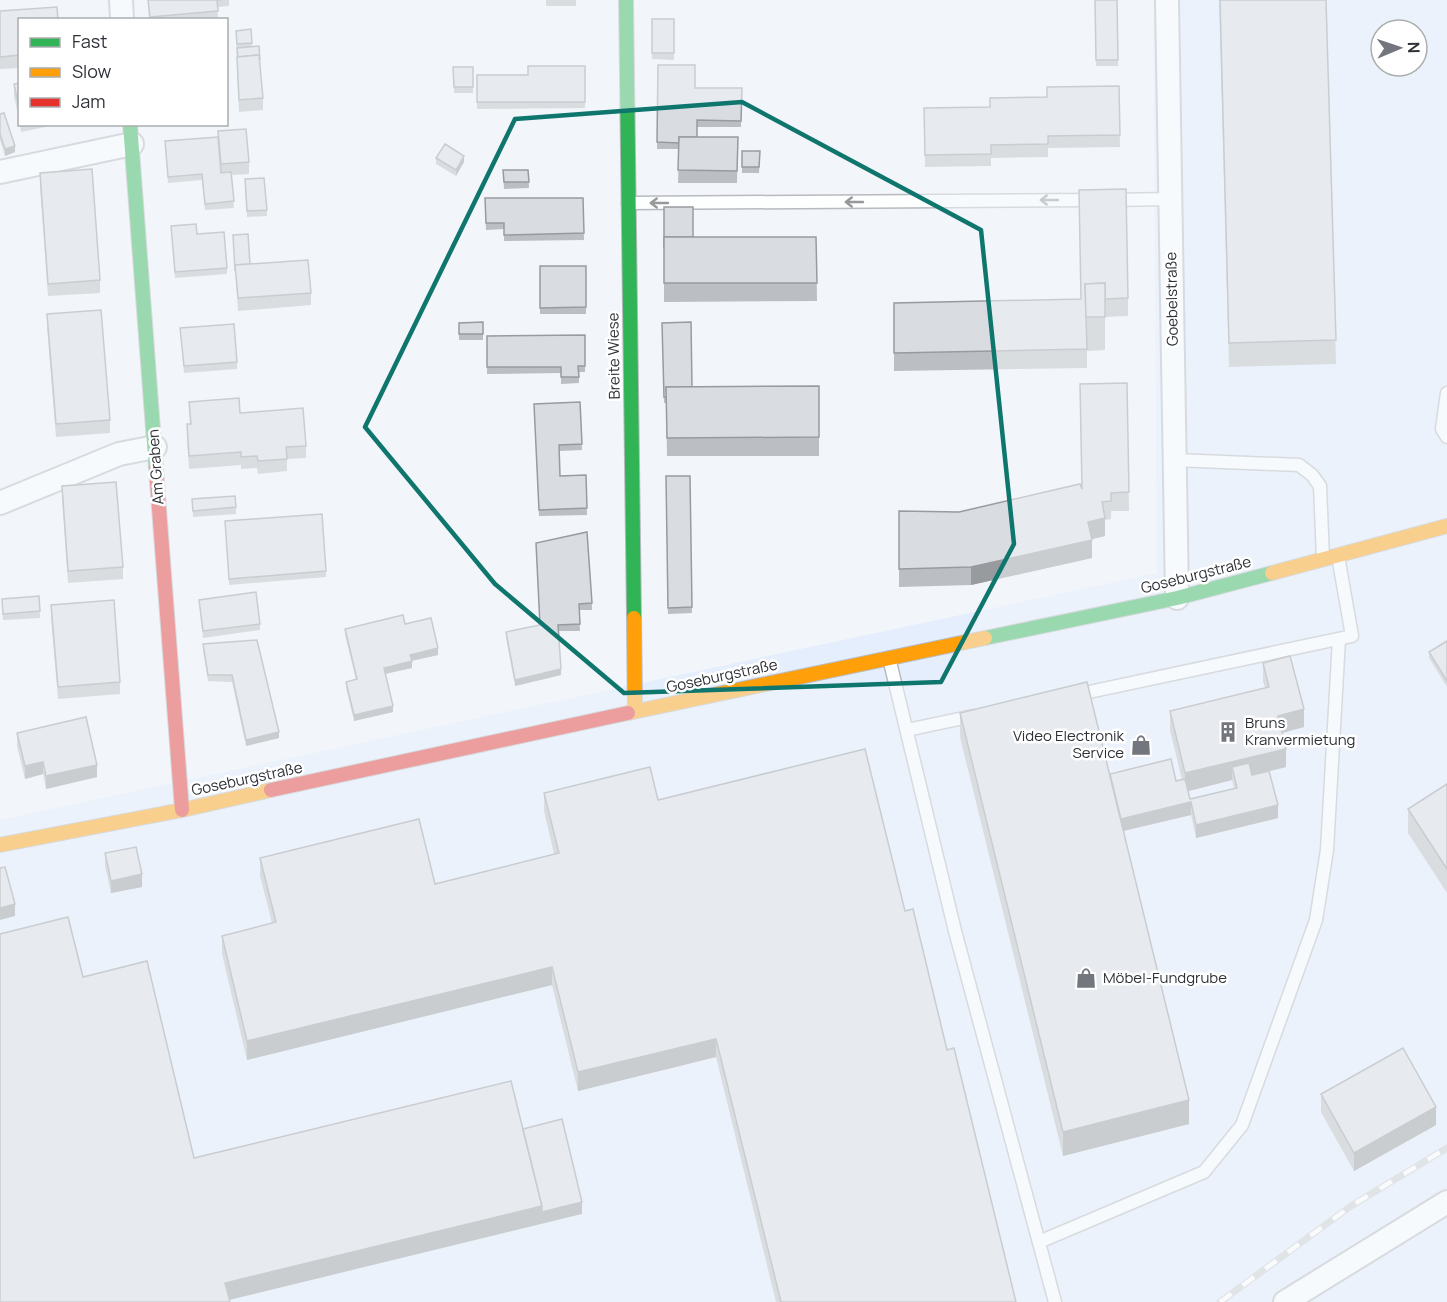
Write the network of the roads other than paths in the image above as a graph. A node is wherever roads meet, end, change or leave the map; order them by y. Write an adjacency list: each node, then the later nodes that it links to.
1 (121, 0): 4 (street)
2 (626, 0): 8 (street, Breite Wiese)
3 (1167, 0): 7 (street, Goebelstraße)
4 (122, 18)
5 (131, 134): 6 (street); 11 (street, Am Graben)
6 (0, 172)
7 (1170, 199): 8 (lane, one-way to 8); 12 (street, Goebelstraße)
8 (628, 203): 21 (street, Breite Wiese)
9 (1447, 393): 10 (lane)
10 (1447, 437)
11 (155, 447): 13 (street); 24 (street, Am Graben)
12 (1175, 460): 16 (lane); 17 (street, Goebelstraße)
13 (0, 502)
14 (1447, 526): 15 (street, Goseburgstraße)
15 (1338, 556): 16 (street, Goseburgstraße); 18 (lane)
16 (1323, 560): 17 (street, Goseburgstraße)
17 (1177, 598): 19 (street, Goseburgstraße)
18 (1339, 639): 20 (lane); 27 (lane)
19 (889, 658): 21 (street, Goseburgstraße); 23 (lane)
20 (1059, 698)
21 (635, 711): 24 (street, Goseburgstraße)
22 (989, 713): 23 (lane)
23 (907, 730): 27 (lane)
24 (182, 810): 25 (street, Goseburgstraße)
25 (0, 845)
26 (1447, 1202): 28 (street)
27 (1039, 1242): 29 (lane)
28 (1312, 1295): 30 (street)
29 (1055, 1302)
30 (1285, 1302)

